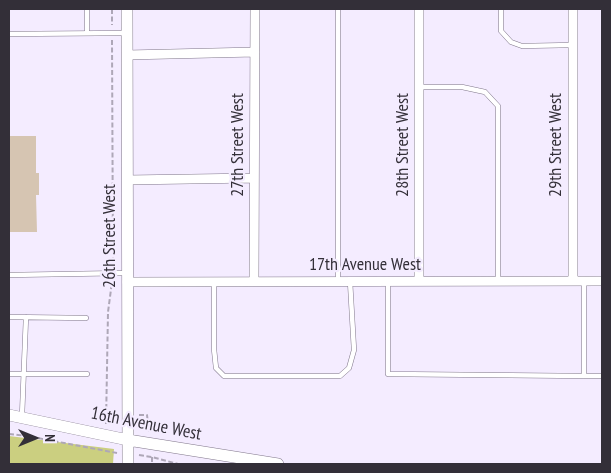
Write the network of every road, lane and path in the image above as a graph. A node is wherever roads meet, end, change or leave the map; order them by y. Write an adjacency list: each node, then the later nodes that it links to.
1 (87, 9): 10 (lane)
2 (112, 9): 11 (path)
3 (127, 9): 12 (street, 26th Street West)
4 (255, 9): 14 (street, 27th Street West)
5 (338, 9): 24 (lane)
6 (419, 9): 16 (street, 28th Street West)
7 (501, 9): 13 (lane)
8 (573, 9): 13 (street, 29th Street West)
9 (9, 34): 10 (lane)
10 (87, 34): 11 (lane)
11 (112, 34): 12 (lane); 19 (path)
12 (127, 34): 15 (street, 26th Street West)
13 (573, 45): 29 (street, 29th Street West)
14 (255, 52): 15 (street); 17 (street, 27th Street West)
15 (127, 55): 18 (street, 26th Street West)
16 (419, 87): 27 (street, 28th Street West); 28 (lane)
17 (254, 178): 18 (street); 23 (street, 27th Street West)
18 (127, 180): 21 (street, 26th Street West)
19 (112, 273): 20 (lane); 21 (lane); 41 (path)
20 (9, 275)
21 (127, 277): 22 (street, 17th Avenue West); 44 (street, 26th Street West)
22 (214, 281): 23 (street, 17th Avenue West); 25 (lane)
23 (254, 281): 24 (street, 17th Avenue West)
24 (338, 281): 25 (street, 17th Avenue West)
25 (350, 281): 26 (street, 17th Avenue West)
26 (388, 281): 27 (street, 17th Avenue West); 38 (lane)
27 (419, 281): 28 (street, 17th Avenue West)
28 (498, 281): 29 (street, 17th Avenue West)
29 (573, 281): 30 (street, 17th Avenue West)
30 (584, 281): 31 (street, 17th Avenue West); 38 (lane)
31 (602, 281)
32 (9, 317): 33 (lane)
33 (26, 317): 34 (lane); 36 (lane)
34 (86, 318)
35 (9, 374): 36 (lane)
36 (25, 374): 37 (lane); 42 (lane)
37 (87, 374)
38 (584, 376): 39 (lane)
39 (602, 376)
40 (9, 415): 42 (street, 16th Avenue West)
41 (107, 415)
42 (22, 417): 44 (street, 16th Avenue West)
43 (9, 434): 45 (path)
44 (128, 440): 46 (street, 26th Street West); 49 (street, 16th Avenue West)
45 (104, 452)
46 (128, 464)
47 (152, 464): 48 (path)
48 (178, 464)
49 (278, 464)

